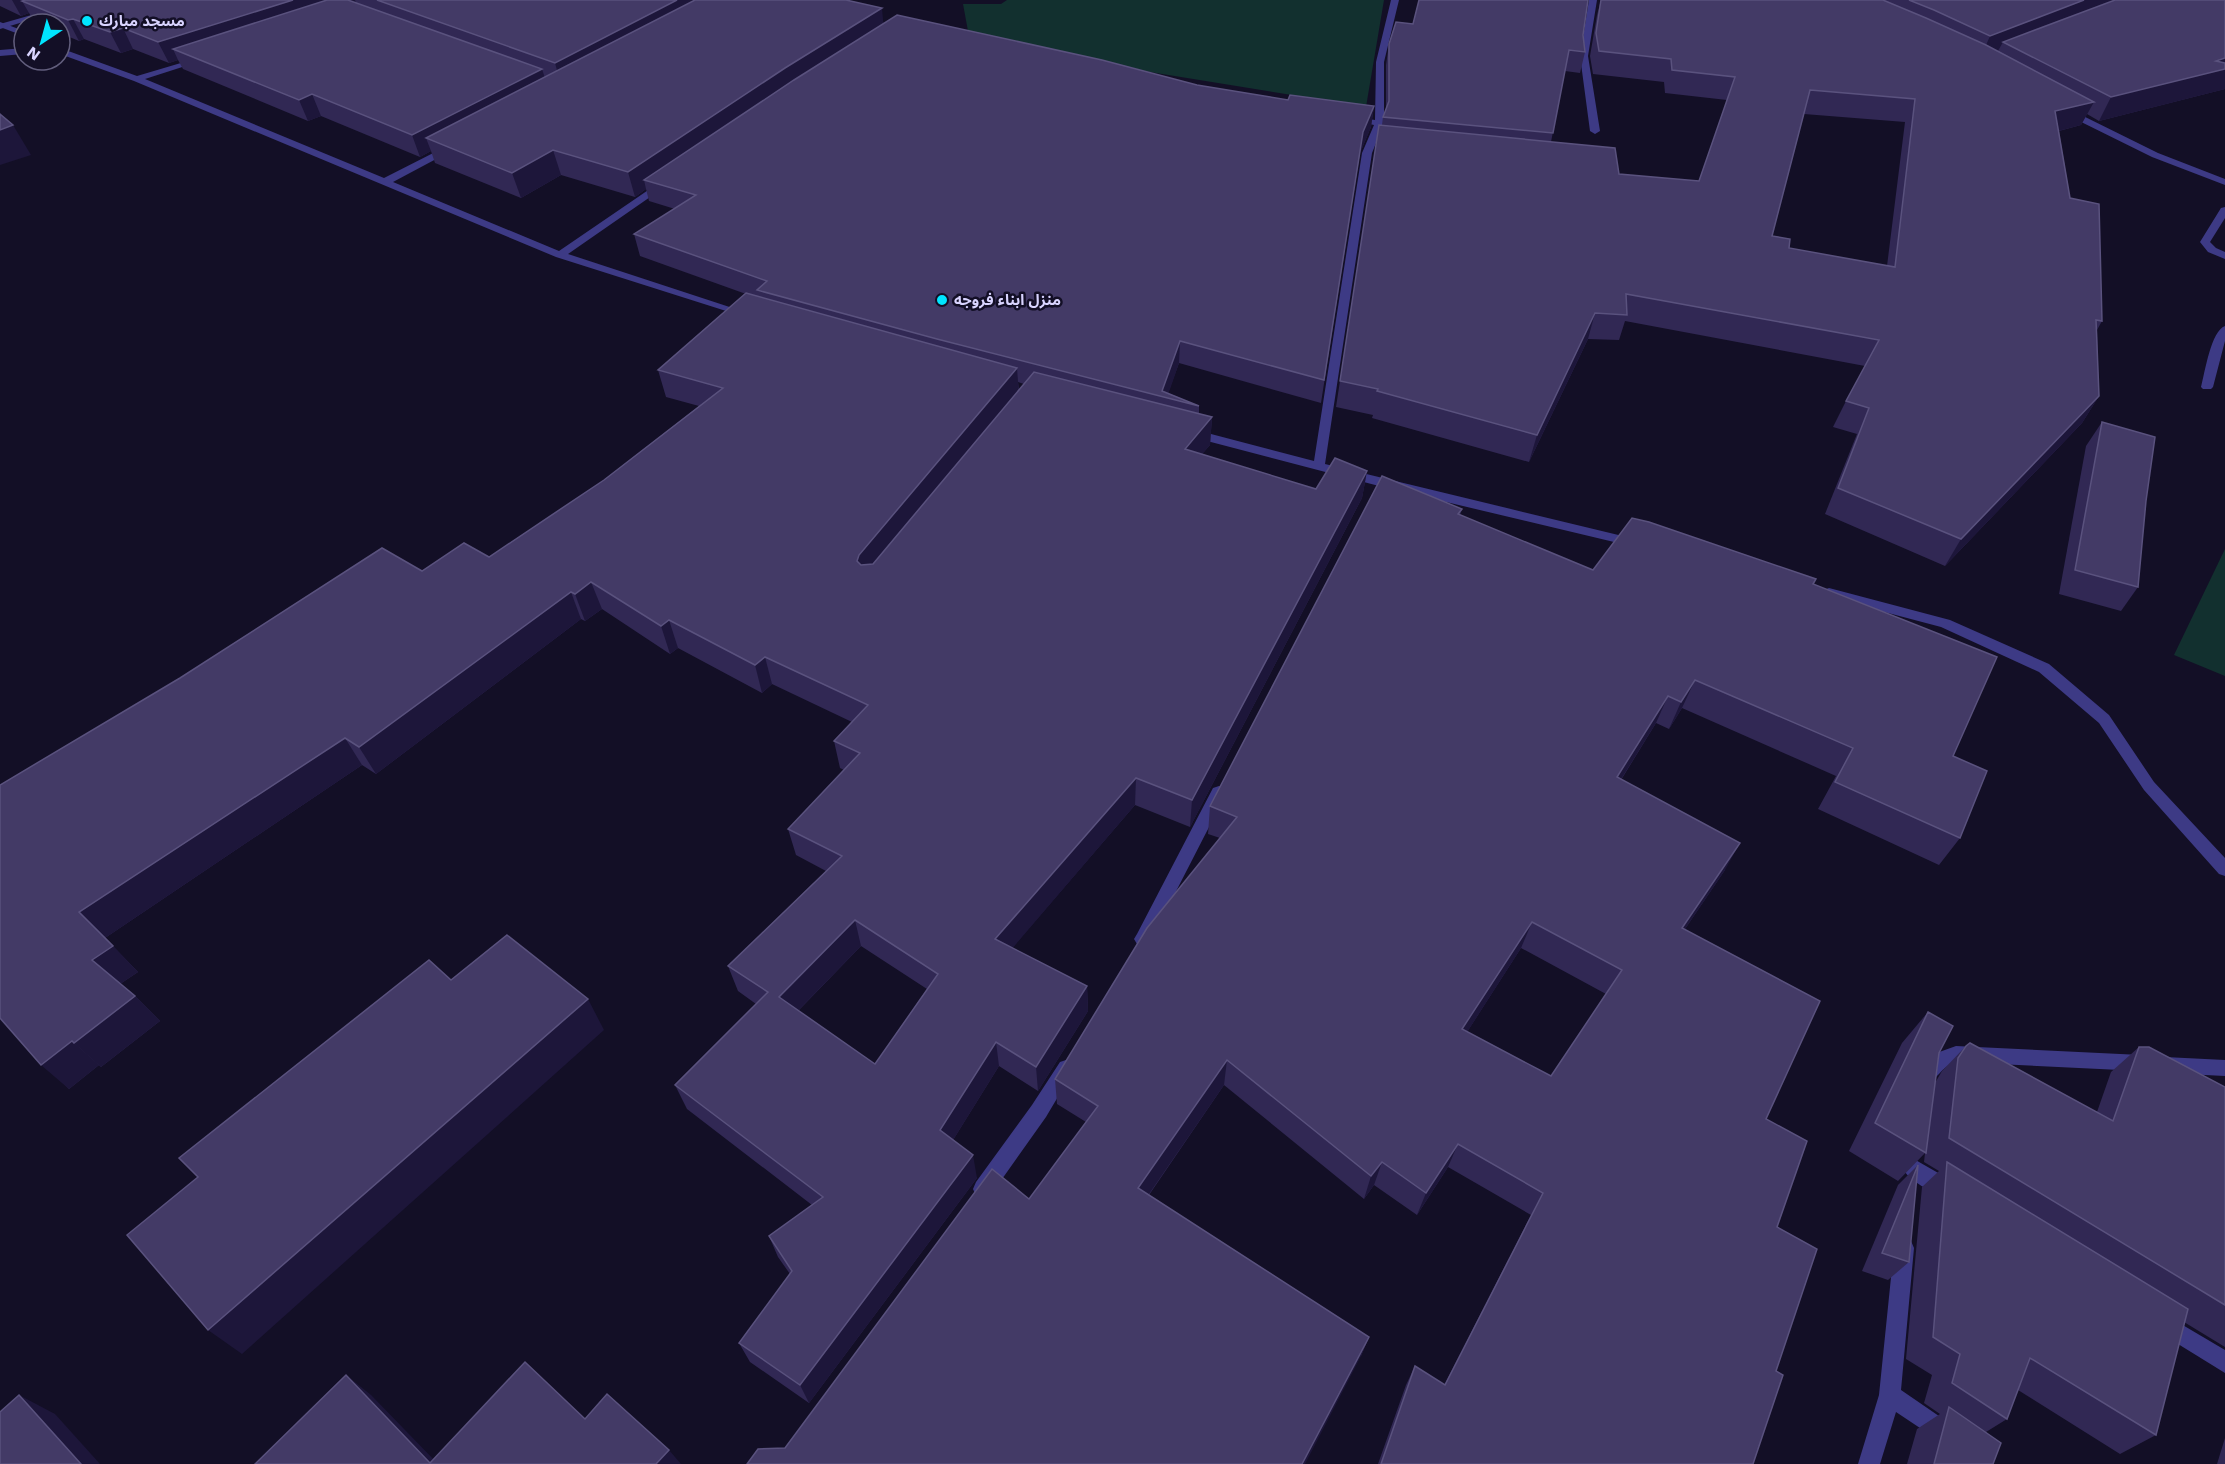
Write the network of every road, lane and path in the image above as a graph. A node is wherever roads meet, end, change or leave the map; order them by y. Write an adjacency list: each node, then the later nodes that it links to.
1 (1395, 0): 10 (street)
2 (1593, 0): 11 (street)
3 (59, 10): 4 (street)
4 (1, 26)
5 (72, 55): 7 (street)
6 (203, 57): 7 (street)
7 (137, 79): 17 (street)
8 (2059, 108): 16 (street)
9 (1346, 118): 10 (street)
10 (1379, 123): 12 (street)
11 (1595, 131)
12 (1371, 143): 13 (street); 25 (street)
13 (1383, 144)
14 (454, 146): 17 (street)
15 (675, 176): 19 (street)
16 (2225, 182)
17 (383, 183): 19 (street)
18 (2225, 210): 20 (street)
19 (560, 255): 21 (street)
20 (2225, 256)
21 (762, 319)
22 (2225, 328): 23 (street)
23 (2207, 387)
24 (1181, 430): 25 (street)
25 (1319, 466): 26 (street)
26 (1647, 546)
27 (1819, 590): 29 (street)
28 (1225, 780): 30 (street)
29 (2225, 869)
30 (1138, 950)
31 (1076, 1051): 38 (street)
32 (2225, 1068): 33 (street)
33 (1921, 1093)
34 (1914, 1146): 35 (street)
35 (1912, 1167): 36 (street); 37 (street)
36 (1909, 1190)
37 (1962, 1198)
38 (970, 1208)
39 (1906, 1224): 42 (street)
40 (2144, 1312): 41 (street)
41 (2225, 1362)
42 (1890, 1395): 43 (street); 44 (street)
43 (1963, 1445)
44 (1869, 1464)

